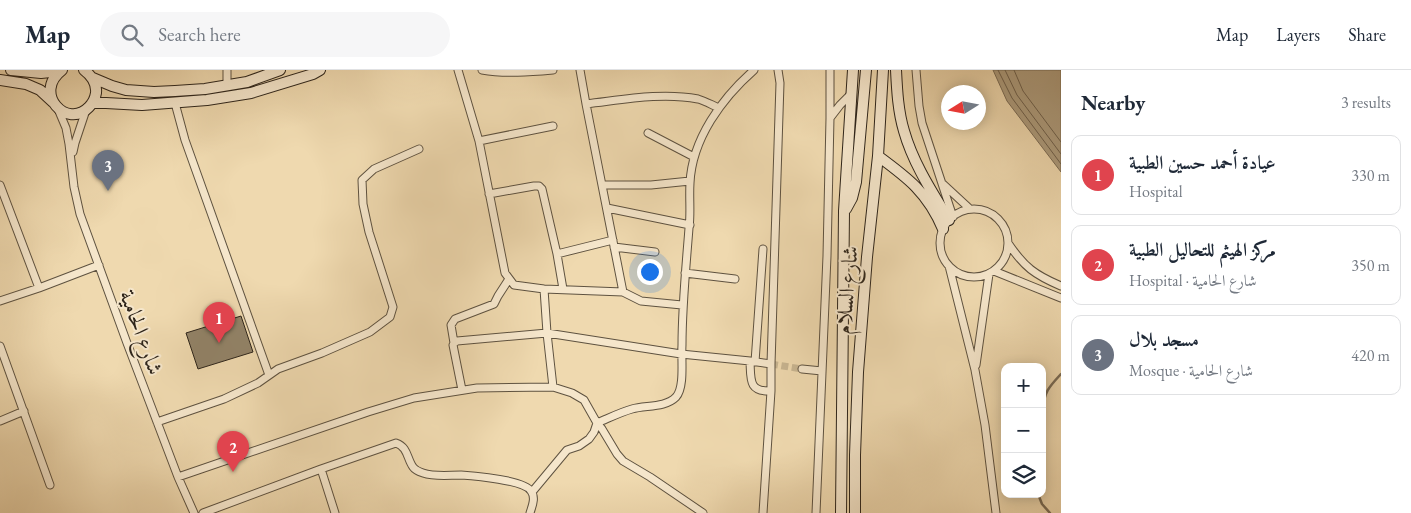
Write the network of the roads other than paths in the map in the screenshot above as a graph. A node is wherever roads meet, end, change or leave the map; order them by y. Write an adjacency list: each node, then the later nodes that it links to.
1 (11, 70): 18 (main road)
2 (61, 70): 18 (main road); 26 (main road)
3 (227, 70): 22 (street)
4 (280, 70): 19 (main road)
5 (320, 70): 24 (main road)
6 (458, 70): 32 (street)
7 (482, 70): 8 (street)
8 (553, 70)
9 (580, 70): 25 (street)
10 (754, 70): 28 (street)
11 (778, 70): 71 (street)
12 (830, 70): 29 (street)
13 (853, 70): 23 (main road, شارع السلام)
14 (866, 70): 44 (main road)
15 (882, 70): 34 (main road, شارع السلام)
16 (896, 70): 45 (main road)
17 (916, 70): 38 (street)
18 (26, 71)
19 (270, 72): 22 (main road)
20 (89, 73): 22 (main road); 27 (main road)
21 (0, 80): 26 (main road)
22 (227, 85)
23 (852, 93): 29 (street); 44 (main road, شارع السلام)
24 (176, 103): 27 (main road); 75 (street)
25 (586, 104): 28 (street); 40 (street)
26 (56, 106): 27 (main road); 36 (street)
27 (89, 107): 36 (street)
28 (719, 108): 35 (street)
29 (830, 118): 74 (street)
30 (552, 126): 32 (street)
31 (648, 133): 35 (street)
32 (479, 141): 41 (street)
33 (419, 148): 75 (street)
34 (878, 156): 45 (main road); 95 (main road, شارع السلام)
35 (694, 157): 37 (street)
36 (72, 160): 52 (street, شارع الحامية)
37 (690, 182): 40 (street); 46 (street)
38 (941, 182): 43 (street); 45 (street)
39 (0, 185): 59 (street)
40 (602, 185): 42 (street)
41 (489, 194): 51 (street); 57 (street)
42 (607, 208): 46 (street); 47 (street)
43 (970, 209): 45 (street); 48 (street)
44 (844, 211): 94 (main road, شارع السلام)
45 (948, 222): 53 (street)
46 (690, 225): 55 (street)
47 (613, 243): 50 (street); 51 (street); 62 (street)
48 (1008, 243): 54 (street); 58 (street)
49 (763, 249): 70 (street)
50 (655, 252)
51 (557, 254): 61 (street)
52 (99, 265): 59 (street); 81 (street, شارع الحامية)
53 (949, 266): 54 (street); 73 (street)
54 (991, 272): 63 (street); 73 (street)
55 (685, 273): 56 (street); 65 (street)
56 (735, 279)
57 (508, 280): 60 (street); 67 (street)
58 (1061, 286)
59 (39, 288): 64 (street)
60 (544, 288): 61 (street); 66 (street)
61 (563, 289): 62 (street)
62 (623, 292): 65 (street)
63 (1061, 298)
64 (0, 301)
65 (682, 305): 69 (street)
66 (547, 333): 67 (street); 69 (street); 76 (street)
67 (454, 343): 77 (street)
68 (0, 346): 79 (street)
69 (681, 354): 70 (street); 82 (street)
70 (753, 361): 71 (street); 78 (street)
71 (771, 364): 78 (street)
72 (802, 369): 74 (street)
73 (975, 370): 96 (street)
74 (822, 371): 93 (street)
75 (269, 375): 81 (street)
76 (554, 387): 77 (street); 82 (street)
77 (462, 390): 84 (street)
78 (771, 391): 92 (street)
79 (24, 411): 80 (street); 85 (street)
80 (0, 421)
81 (157, 422): 84 (street, شارع الحامية)
82 (597, 423): 86 (street); 91 (street)
83 (320, 469): 86 (street); 88 (street); 89 (street)
84 (178, 477): 87 (street, شارع الحامية)
85 (50, 485)
86 (532, 492): 90 (street)
87 (194, 513)
88 (203, 513)
89 (335, 513)
90 (530, 513)
91 (703, 513)
92 (763, 513)
93 (816, 513)
94 (841, 513)
95 (855, 513)
96 (996, 513)

